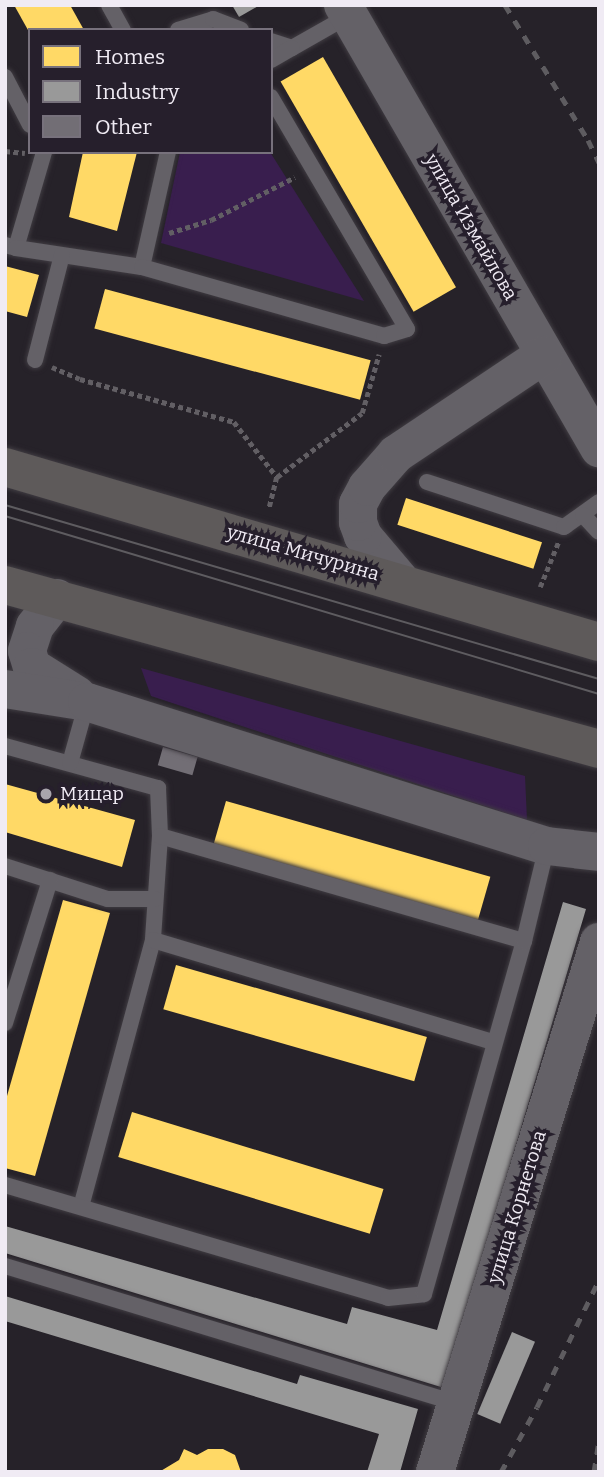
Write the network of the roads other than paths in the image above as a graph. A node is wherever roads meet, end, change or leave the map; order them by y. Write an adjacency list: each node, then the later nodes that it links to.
1 (109, 5): 3 (lane)
2 (346, 10): 7 (lane); 17 (main road, улица Измайлова)
3 (122, 28)
4 (184, 28): 5 (lane)
5 (236, 28)
6 (273, 42): 7 (lane)
7 (292, 48): 8 (lane)
8 (273, 59)
9 (5, 78): 11 (lane)
10 (273, 101): 16 (lane)
11 (28, 121)
12 (43, 154): 14 (lane)
13 (168, 154): 16 (lane)
14 (11, 247): 15 (lane)
15 (62, 255): 16 (lane); 18 (lane)
16 (142, 267)
17 (544, 355): 19 (main road, улица Измайлова); 25 (main road)
18 (35, 359)
19 (599, 448)
20 (5, 467): 25 (main road, улица Мичурина)
21 (427, 482): 23 (lane)
22 (599, 502): 23 (lane)
23 (583, 515): 24 (lane)
24 (599, 532)
25 (401, 581): 28 (main road, улица Мичурина)
26 (5, 585): 27 (main road)
27 (57, 598): 30 (main road); 32 (main road)
28 (588, 639)
29 (5, 689): 30 (main road)
30 (87, 702): 33 (lane); 35 (main road)
31 (5, 746): 33 (lane)
32 (599, 749)
33 (70, 764): 34 (lane)
34 (160, 836): 39 (lane); 41 (lane)
35 (547, 846): 36 (main road); 41 (lane)
36 (599, 852)
37 (5, 866): 38 (lane)
38 (50, 880): 39 (lane); 43 (lane)
39 (155, 899): 40 (lane)
40 (153, 940): 44 (lane); 46 (lane)
41 (524, 941): 44 (lane)
42 (599, 942): 48 (main road, улица Корнетова)
43 (5, 1023)
44 (494, 1042): 46 (lane)
45 (5, 1185): 46 (lane)
46 (81, 1206)
47 (5, 1266): 48 (lane)
48 (457, 1403): 49 (main road, улица Корнетова)
49 (435, 1472)

